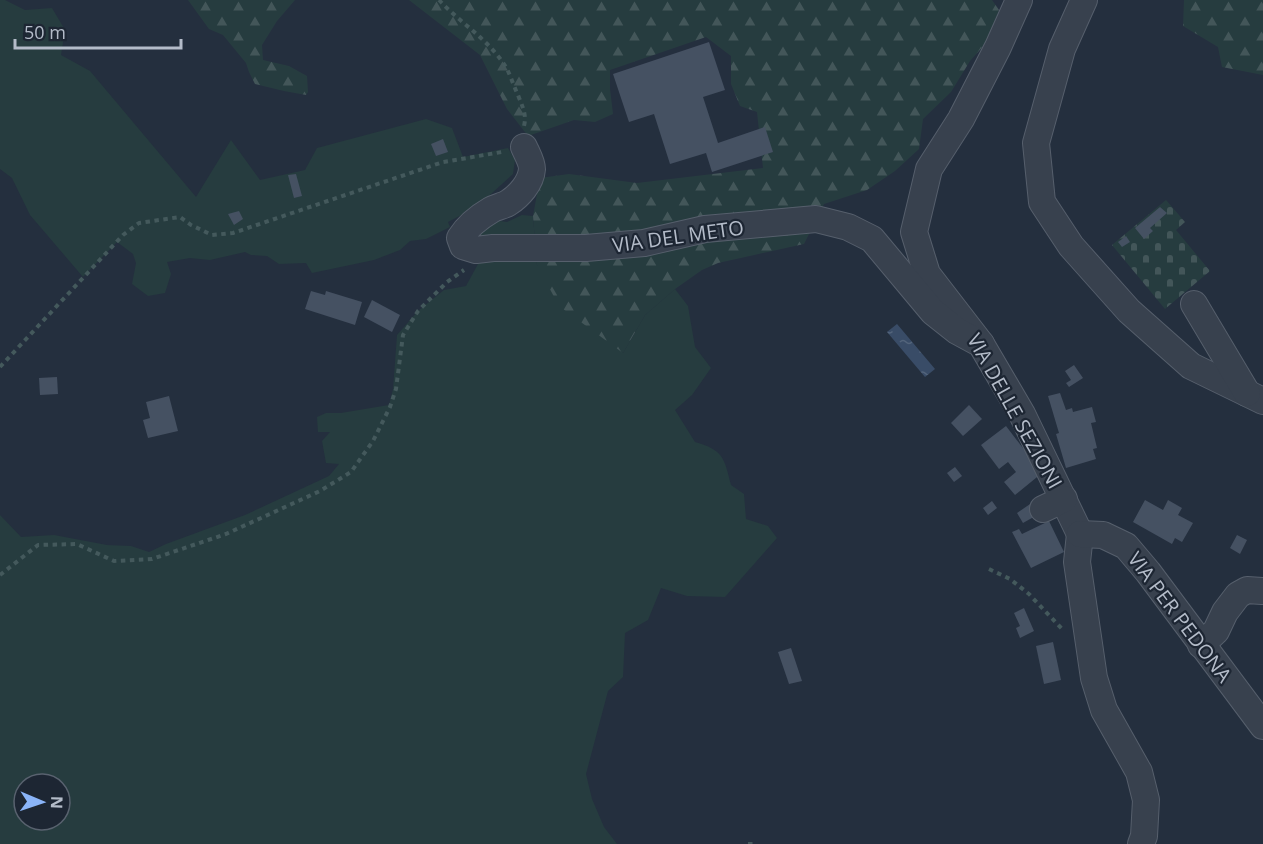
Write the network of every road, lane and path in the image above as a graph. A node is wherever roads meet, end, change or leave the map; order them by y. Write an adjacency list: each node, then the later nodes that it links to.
1 (439, 0): 4 (path)
2 (1018, 0): 7 (street, VIA DELLE SEZIONI)
3 (1084, 0): 9 (street)
4 (524, 147): 5 (street, VIA DEL METO); 8 (path)
5 (493, 248): 7 (street, VIA DEL METO); 12 (path)
6 (1194, 304): 9 (street)
7 (981, 344): 10 (street, VIA DELLE SEZIONI)
8 (0, 367)
9 (1255, 397)
10 (1080, 534): 15 (street, VIA PER PEDONA); 19 (street)
11 (989, 569): 14 (path)
12 (0, 575)
13 (1262, 591): 15 (street)
14 (1064, 631)
15 (1201, 645): 16 (street, VIA PER PEDONA)
16 (1263, 726)
17 (748, 844): 18 (path)
18 (753, 844)
19 (1142, 844)

